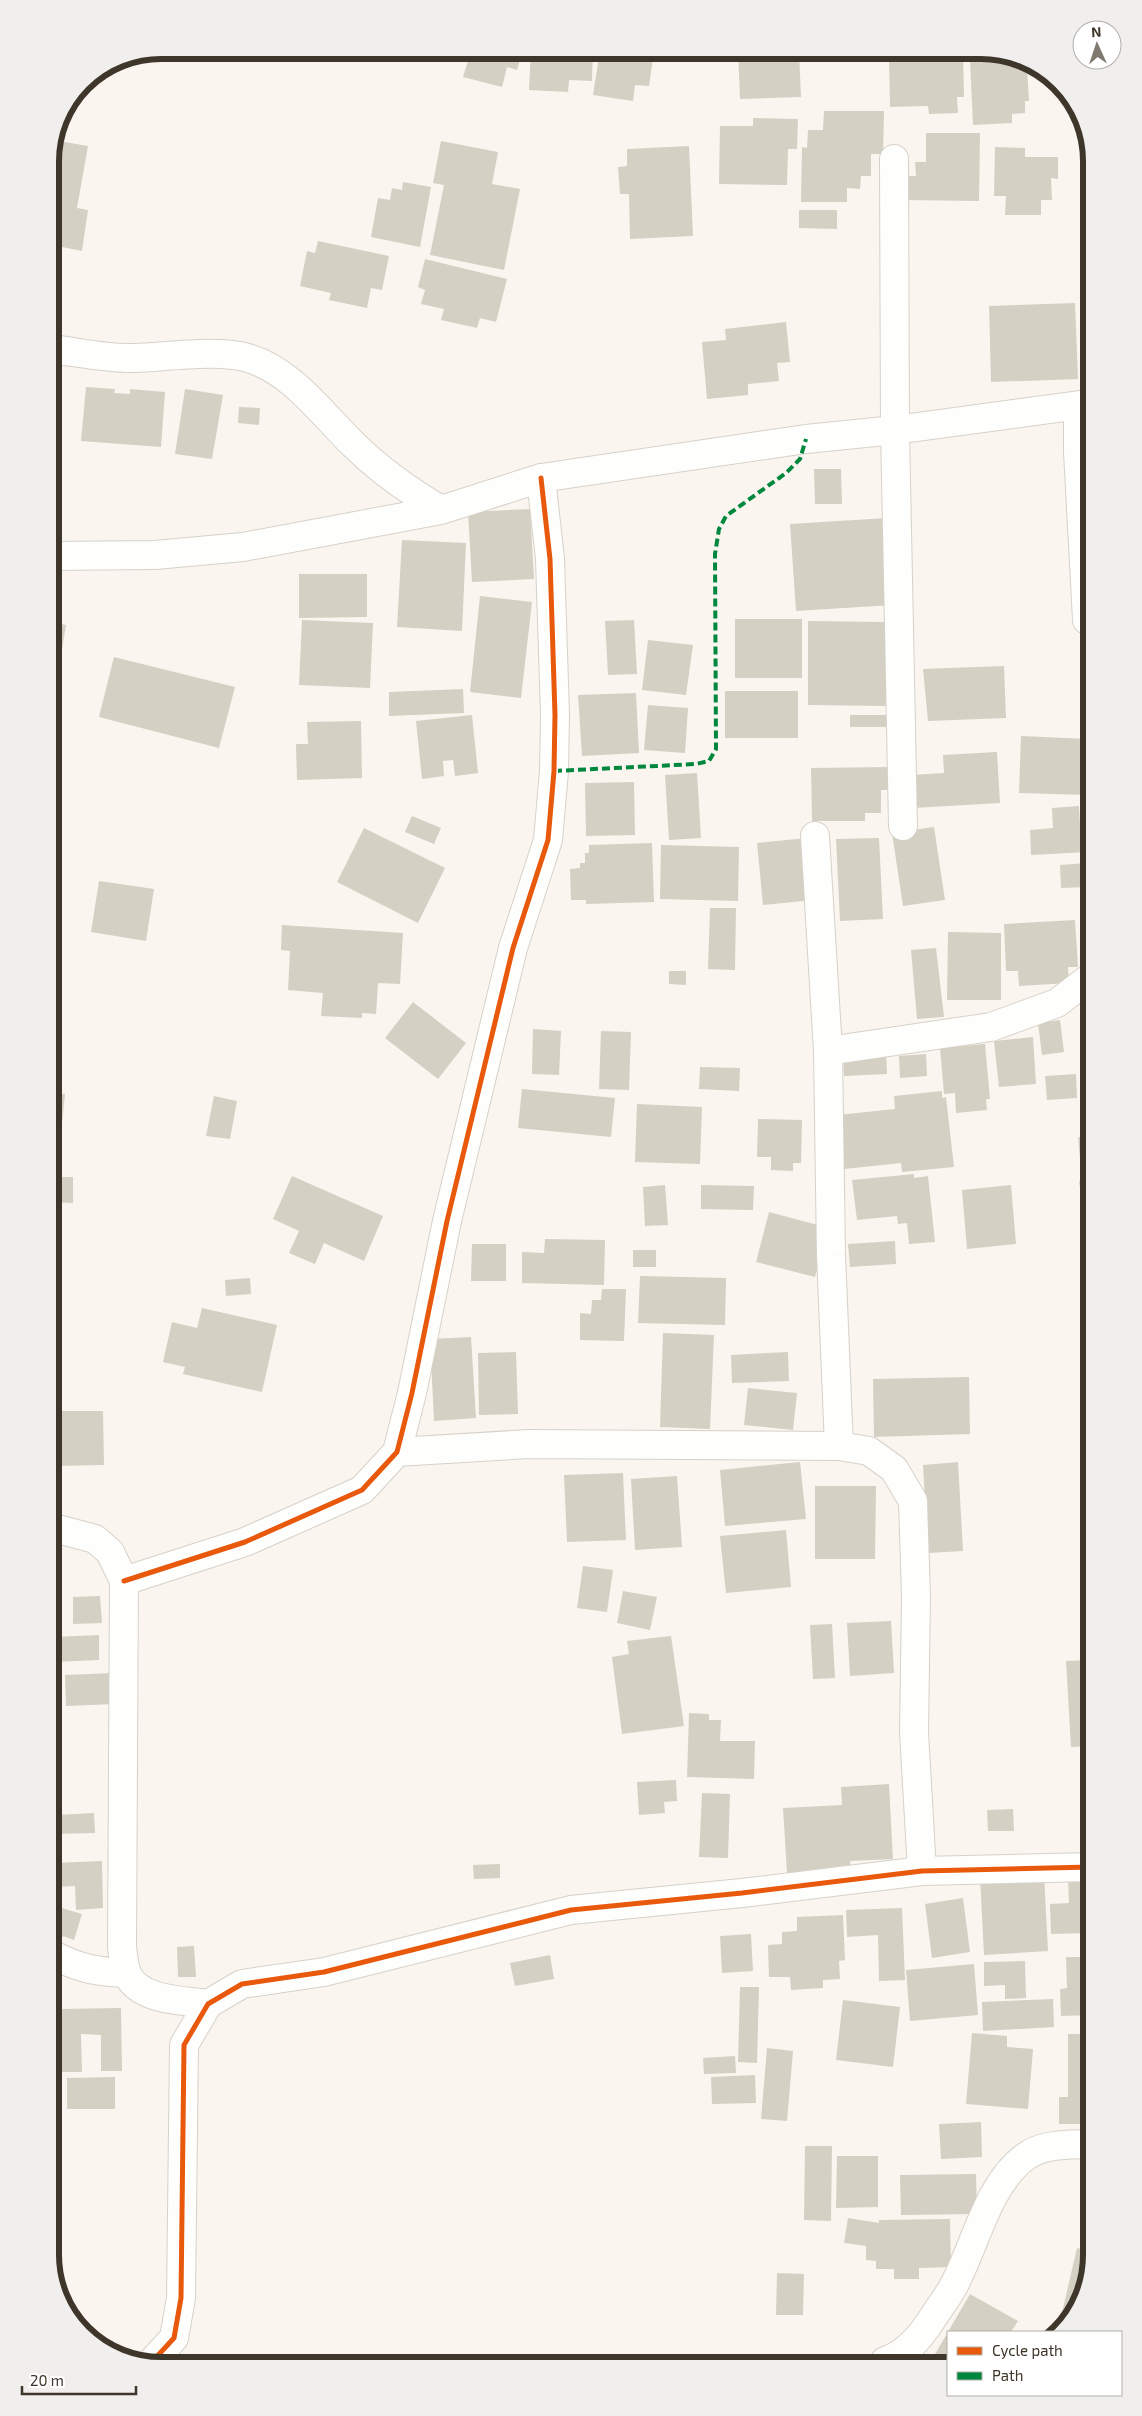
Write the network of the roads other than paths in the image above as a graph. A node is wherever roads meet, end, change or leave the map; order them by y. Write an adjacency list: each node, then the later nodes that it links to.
1 (894, 159): 4 (street)
2 (59, 350): 6 (street)
3 (1083, 405): 4 (street); 7 (street)
4 (895, 430): 5 (street); 9 (street)
5 (540, 478): 6 (street); 14 (street)
6 (441, 510): 8 (street)
7 (1083, 545)
8 (59, 556)
9 (904, 826)
10 (815, 836): 12 (street)
11 (1083, 983): 12 (street)
12 (828, 1051): 13 (street)
13 (839, 1446): 14 (street); 18 (street)
14 (397, 1452): 16 (street)
15 (59, 1529): 16 (street)
16 (124, 1581): 20 (street)
17 (1083, 1867): 18 (street)
18 (922, 1871): 21 (street)
19 (59, 1958): 20 (street)
20 (127, 1973): 21 (street)
21 (208, 2004): 23 (street)
22 (1083, 2144): 26 (street)
23 (174, 2338): 24 (street); 25 (street)
24 (156, 2357)
25 (175, 2357)
26 (897, 2357)

